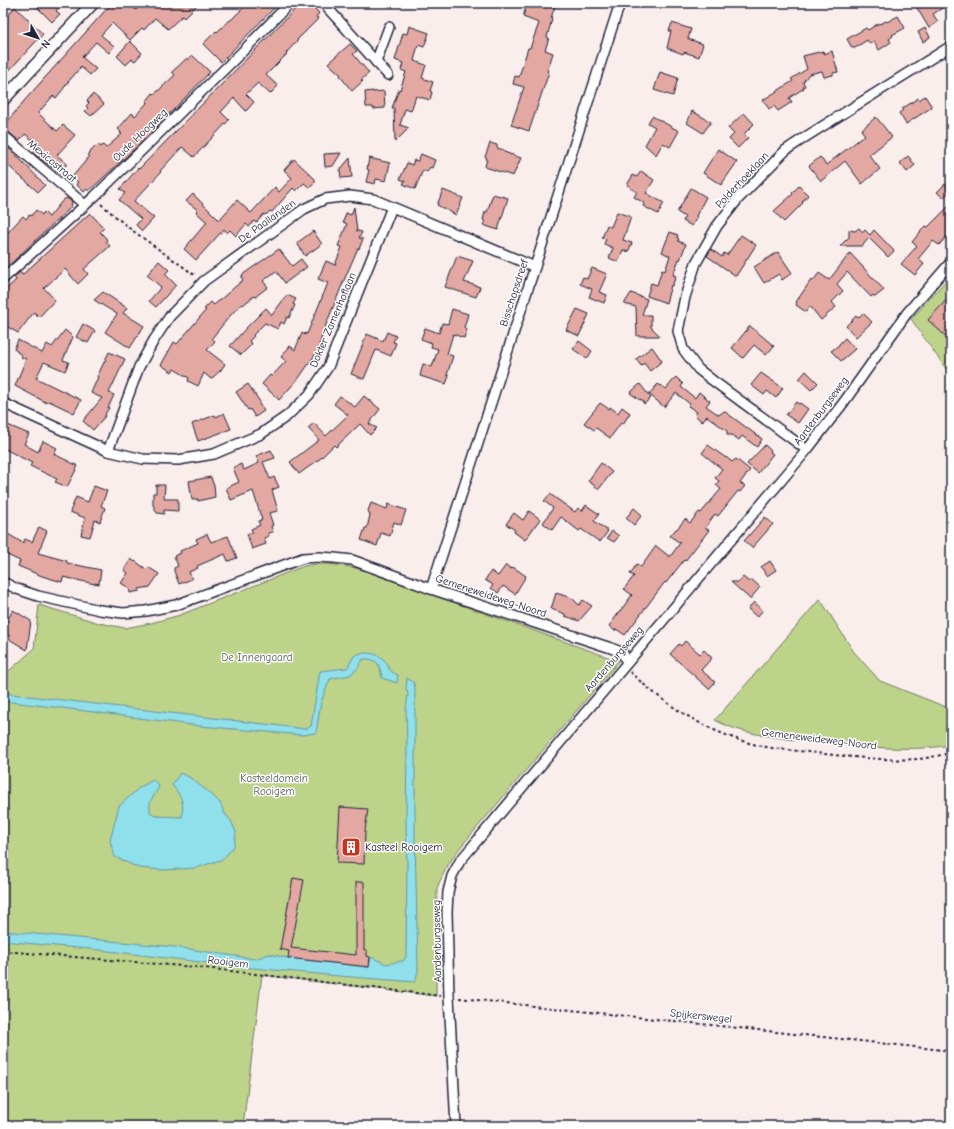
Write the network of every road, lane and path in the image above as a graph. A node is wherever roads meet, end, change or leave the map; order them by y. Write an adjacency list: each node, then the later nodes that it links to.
1 (93, 3): 9 (street)
2 (290, 3): 11 (street, Oude Hoogweg)
3 (323, 3): 7 (street)
4 (620, 3): 15 (street, Bisschopsdreef)
5 (389, 27): 7 (street)
6 (951, 46): 19 (street, Polderhoeklaan)
7 (376, 62): 8 (street)
8 (388, 75)
9 (3, 100)
10 (3, 136): 12 (street, Mexicostraat)
11 (94, 197): 12 (street, Oude Hoogweg); 17 (path)
12 (85, 205): 16 (street, Oude Hoogweg)
13 (392, 207): 15 (street, De Paallanden); 17 (street, De Paallanden); 20 (street, Dokter Zamenhoflaan)
14 (951, 262): 19 (street, Aardenburgseweg)
15 (535, 267): 22 (street, Bisschopsdreef)
16 (3, 279)
17 (204, 281): 20 (street, De Paallanden)
18 (3, 403): 20 (street, Dokter Zamenhoflaan)
19 (807, 450): 23 (street, Aardenburgseweg)
20 (108, 451)
21 (3, 582): 22 (street, Gemeneweideweg-Noord)
22 (431, 590): 23 (street, Gemeneweideweg-Noord)
23 (626, 663): 24 (path, Gemeneweideweg-Noord); 26 (street, Aardenburgseweg)
24 (951, 753)
25 (3, 950): 26 (path, Rooigem)
26 (449, 997): 27 (path, Spijkerswegel); 28 (street, Aardenburgseweg)
27 (951, 1051)
28 (456, 1126)

